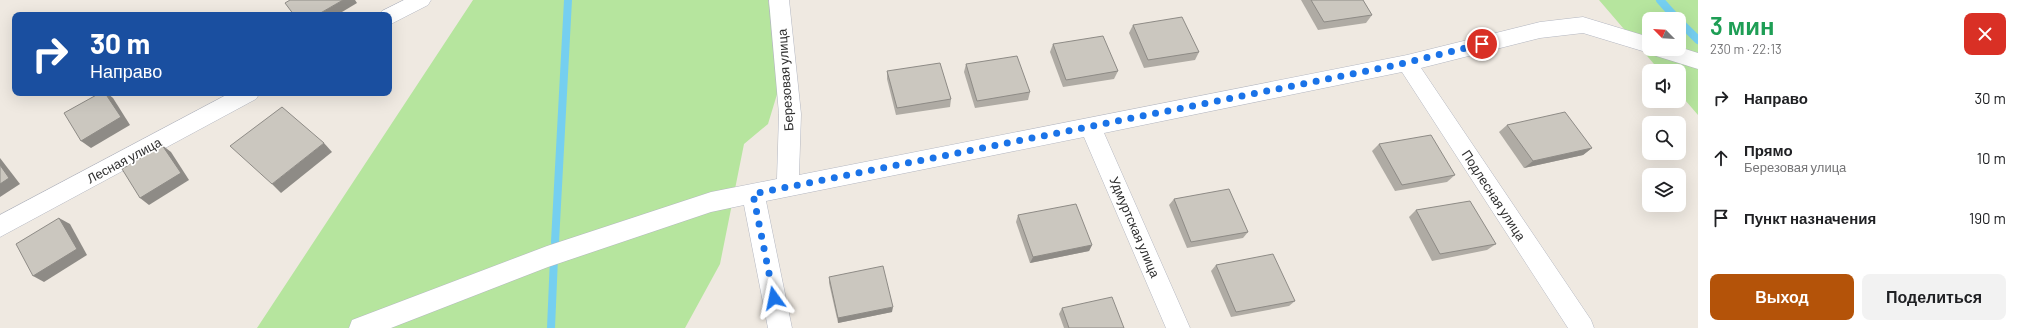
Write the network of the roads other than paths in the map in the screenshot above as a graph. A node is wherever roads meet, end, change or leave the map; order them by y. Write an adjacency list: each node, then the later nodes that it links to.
1 (421, 0): 3 (street)
2 (779, 0): 10 (street, Березовая улица)
3 (392, 15)
4 (1642, 43): 7 (street)
5 (1682, 56): 6 (street)
6 (1698, 61)
7 (1407, 63): 9 (street); 16 (street, Подлесная улица)
8 (243, 96): 12 (street, Лесная улица)
9 (1092, 127): 10 (street); 15 (street, Удмуртская улица)
10 (788, 187): 11 (street)
11 (753, 194): 13 (street); 14 (street)
12 (0, 227)
13 (361, 328)
14 (780, 328)
15 (1178, 328)
16 (1582, 328)

